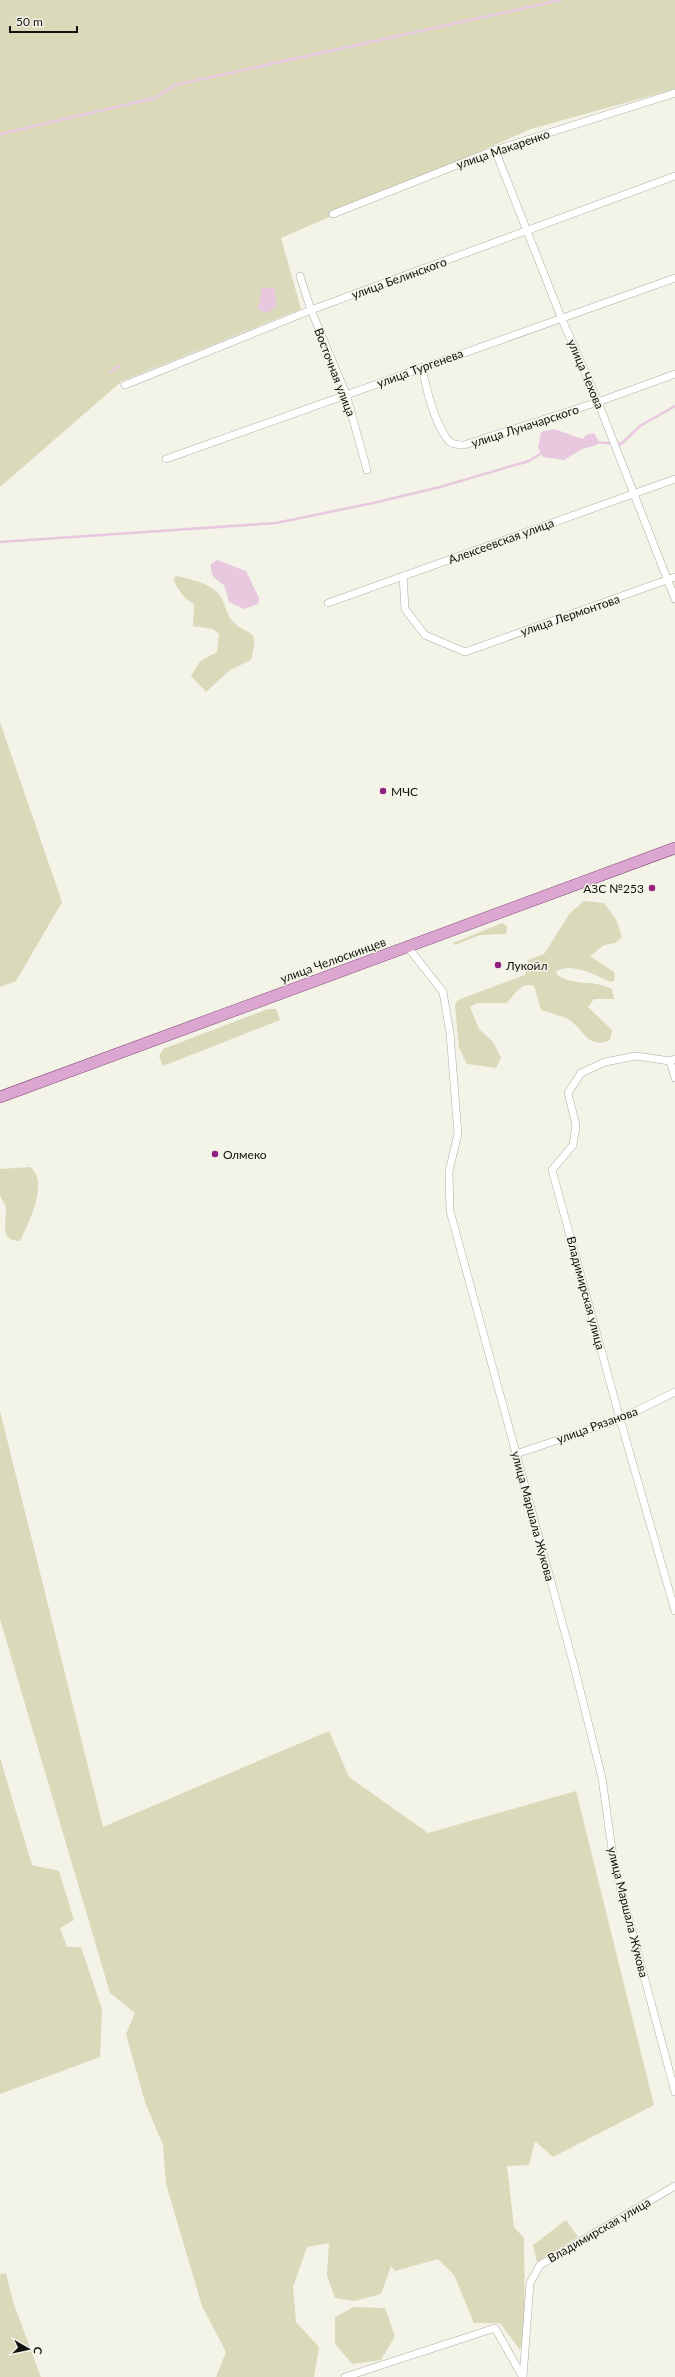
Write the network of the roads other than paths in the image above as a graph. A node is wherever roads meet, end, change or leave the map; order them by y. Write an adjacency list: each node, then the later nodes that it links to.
1 (675, 93): 2 (street, улица Макаренко)
2 (495, 150): 4 (street, улица Макаренко); 5 (street, улица Чехова)
3 (675, 176): 5 (street, улица Белинского)
4 (333, 214)
5 (527, 231): 8 (street, улица Белинского); 9 (street, улица Чехова)
6 (300, 276): 8 (street, Восточная улица)
7 (675, 278): 9 (street, улица Тургенева)
8 (311, 310): 12 (street, улица Белинского); 13 (street, Восточная улица)
9 (562, 317): 10 (street, улица Тургенева); 14 (street, улица Чехова)
10 (422, 367): 13 (street, улица Тургенева); 14 (street, улица Луначарского)
11 (675, 374): 14 (street, улица Луначарского)
12 (124, 385)
13 (346, 394): 15 (street, улица Тургенева); 16 (street, Восточная улица)
14 (598, 402): 18 (street, улица Чехова)
15 (166, 459)
16 (367, 470)
17 (675, 479): 18 (street, Алексеевская улица)
18 (633, 494): 19 (street, Алексеевская улица); 21 (street, улица Чехова)
19 (403, 576): 21 (street, улица Лермонтова); 23 (street, Алексеевская улица)
20 (675, 577): 21 (street, улица Лермонтова)
21 (667, 580): 22 (street, улица Чехова)
22 (675, 599)
23 (328, 603)
24 (675, 848): 25 (main road, улица Челюскинцев)
25 (407, 946): 28 (main road, улица Челюскинцев); 31 (street, улица Маршала Жукова)
26 (673, 1060): 27 (street); 30 (street, Владимирская улица)
27 (675, 1078)
28 (0, 1097)
29 (675, 1392): 30 (street, улица Рязанова)
30 (620, 1419): 31 (street, улица Рязанова); 32 (street, Владимирская улица)
31 (516, 1454): 33 (street, улица Маршала Жукова)
32 (675, 1611)
33 (675, 2092)
34 (675, 2186): 35 (street, Владимирская улица)
35 (522, 2376): 36 (street)
36 (345, 2377)

